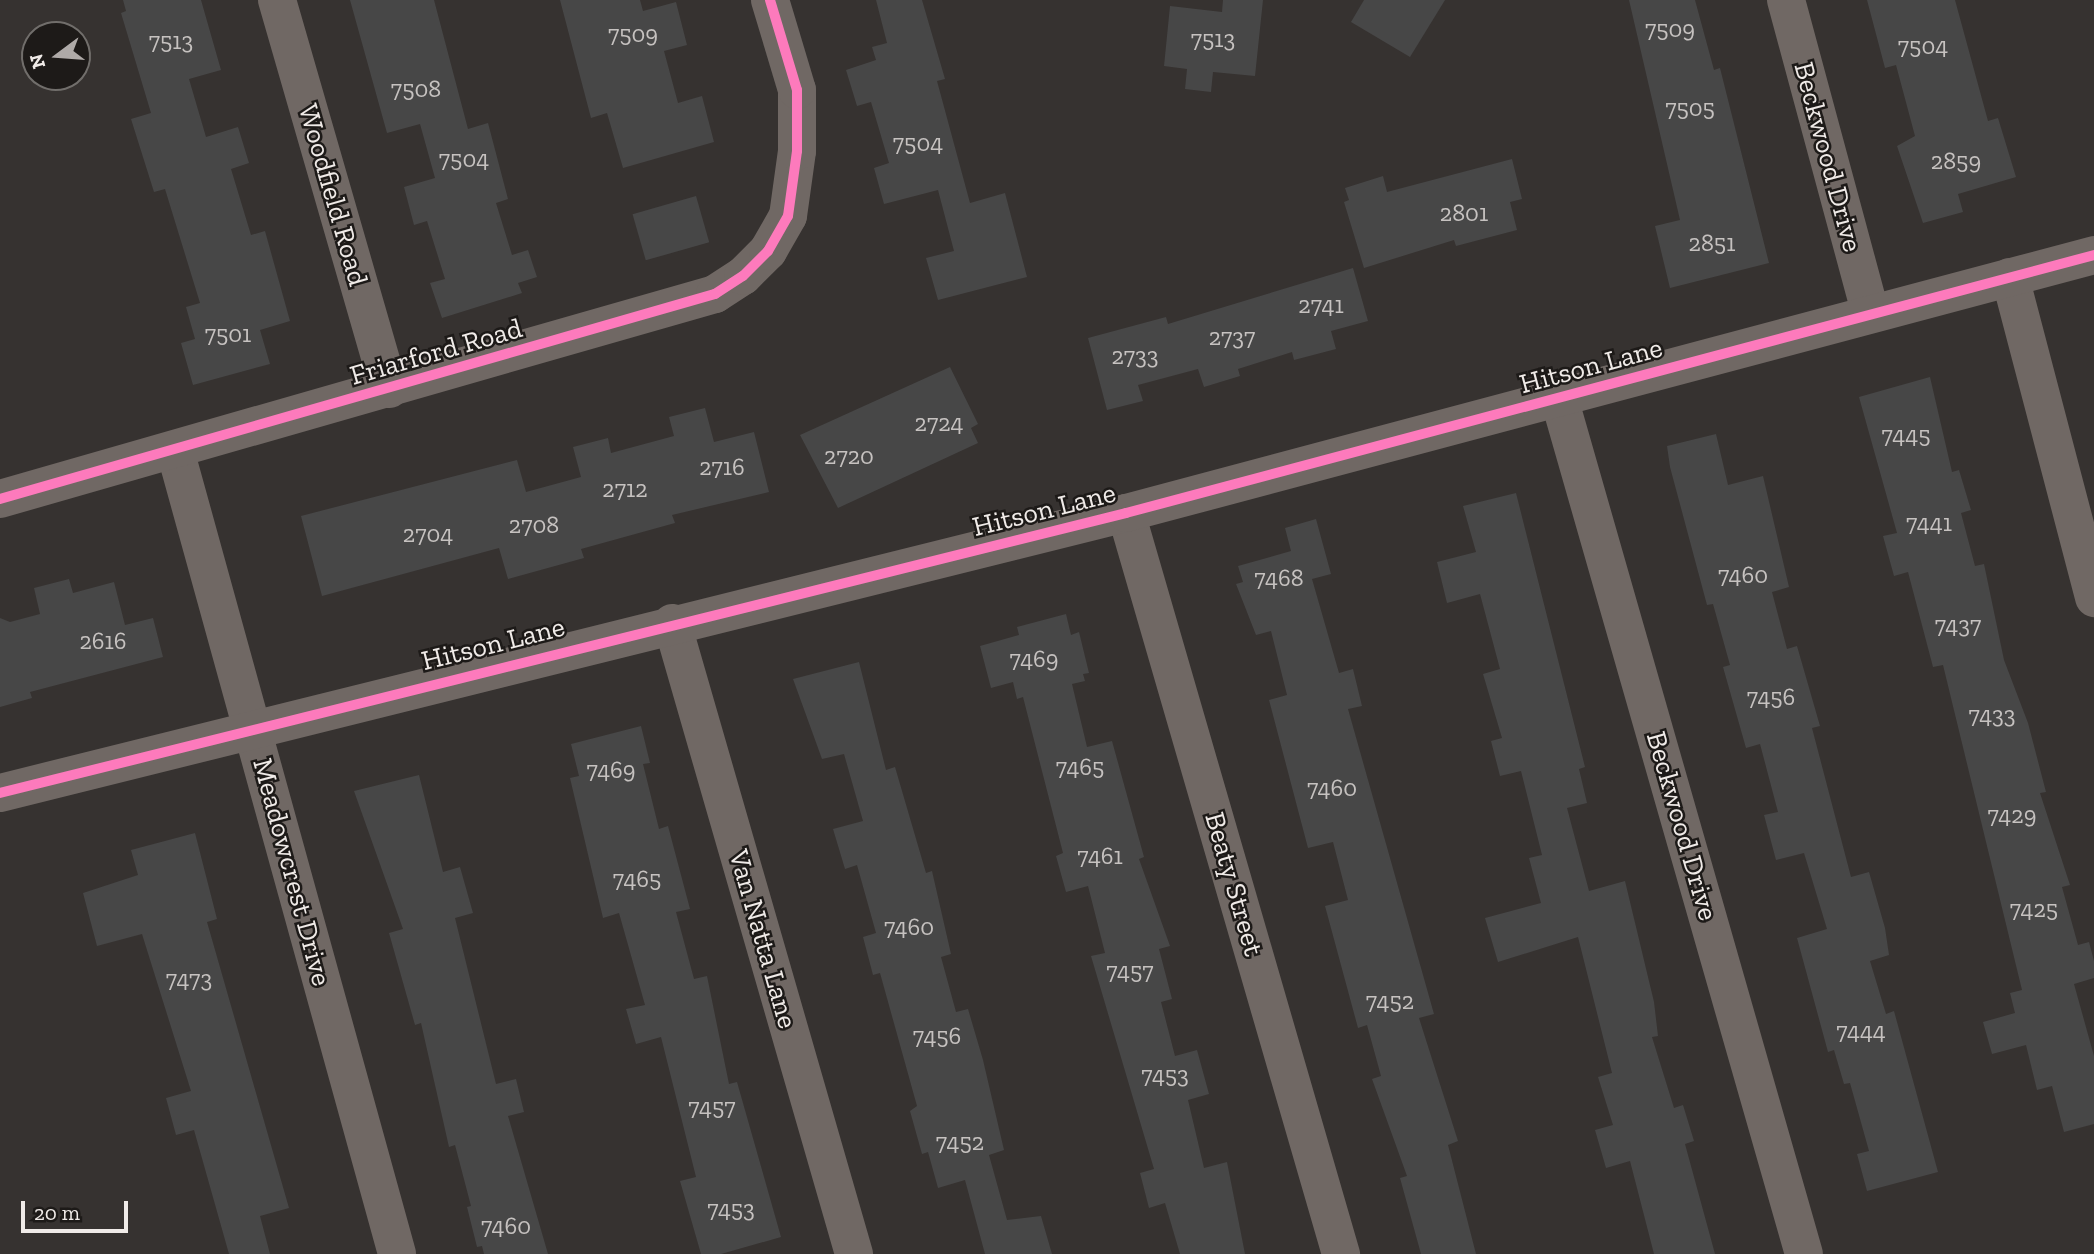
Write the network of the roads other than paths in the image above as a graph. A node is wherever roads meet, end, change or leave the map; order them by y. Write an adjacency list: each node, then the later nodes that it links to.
1 (277, 0): 7 (street, Woodfield Road)
2 (770, 0): 7 (street, Friarford Road)
3 (1786, 0): 6 (street, Beckwood Drive)
4 (2094, 255): 5 (street, Hitson Lane)
5 (2010, 277): 6 (street, Hitson Lane); 12 (street)
6 (1871, 314): 8 (street, Hitson Lane)
7 (389, 389): 9 (street, Friarford Road)
8 (1559, 398): 11 (street, Hitson Lane); 19 (street, Beckwood Drive)
9 (174, 450): 10 (street, Friarford Road); 14 (street, Meadowcrest Drive)
10 (0, 499)
11 (1126, 513): 13 (street, Hitson Lane); 18 (street, Beaty Street)
12 (2094, 598)
13 (672, 623): 14 (street, Hitson Lane); 17 (street, Van Natta Lane)
14 (252, 727): 15 (street, Hitson Lane); 16 (street, Meadowcrest Drive)
15 (0, 793)
16 (397, 1254)
17 (854, 1254)
18 (1341, 1254)
19 (1804, 1254)

